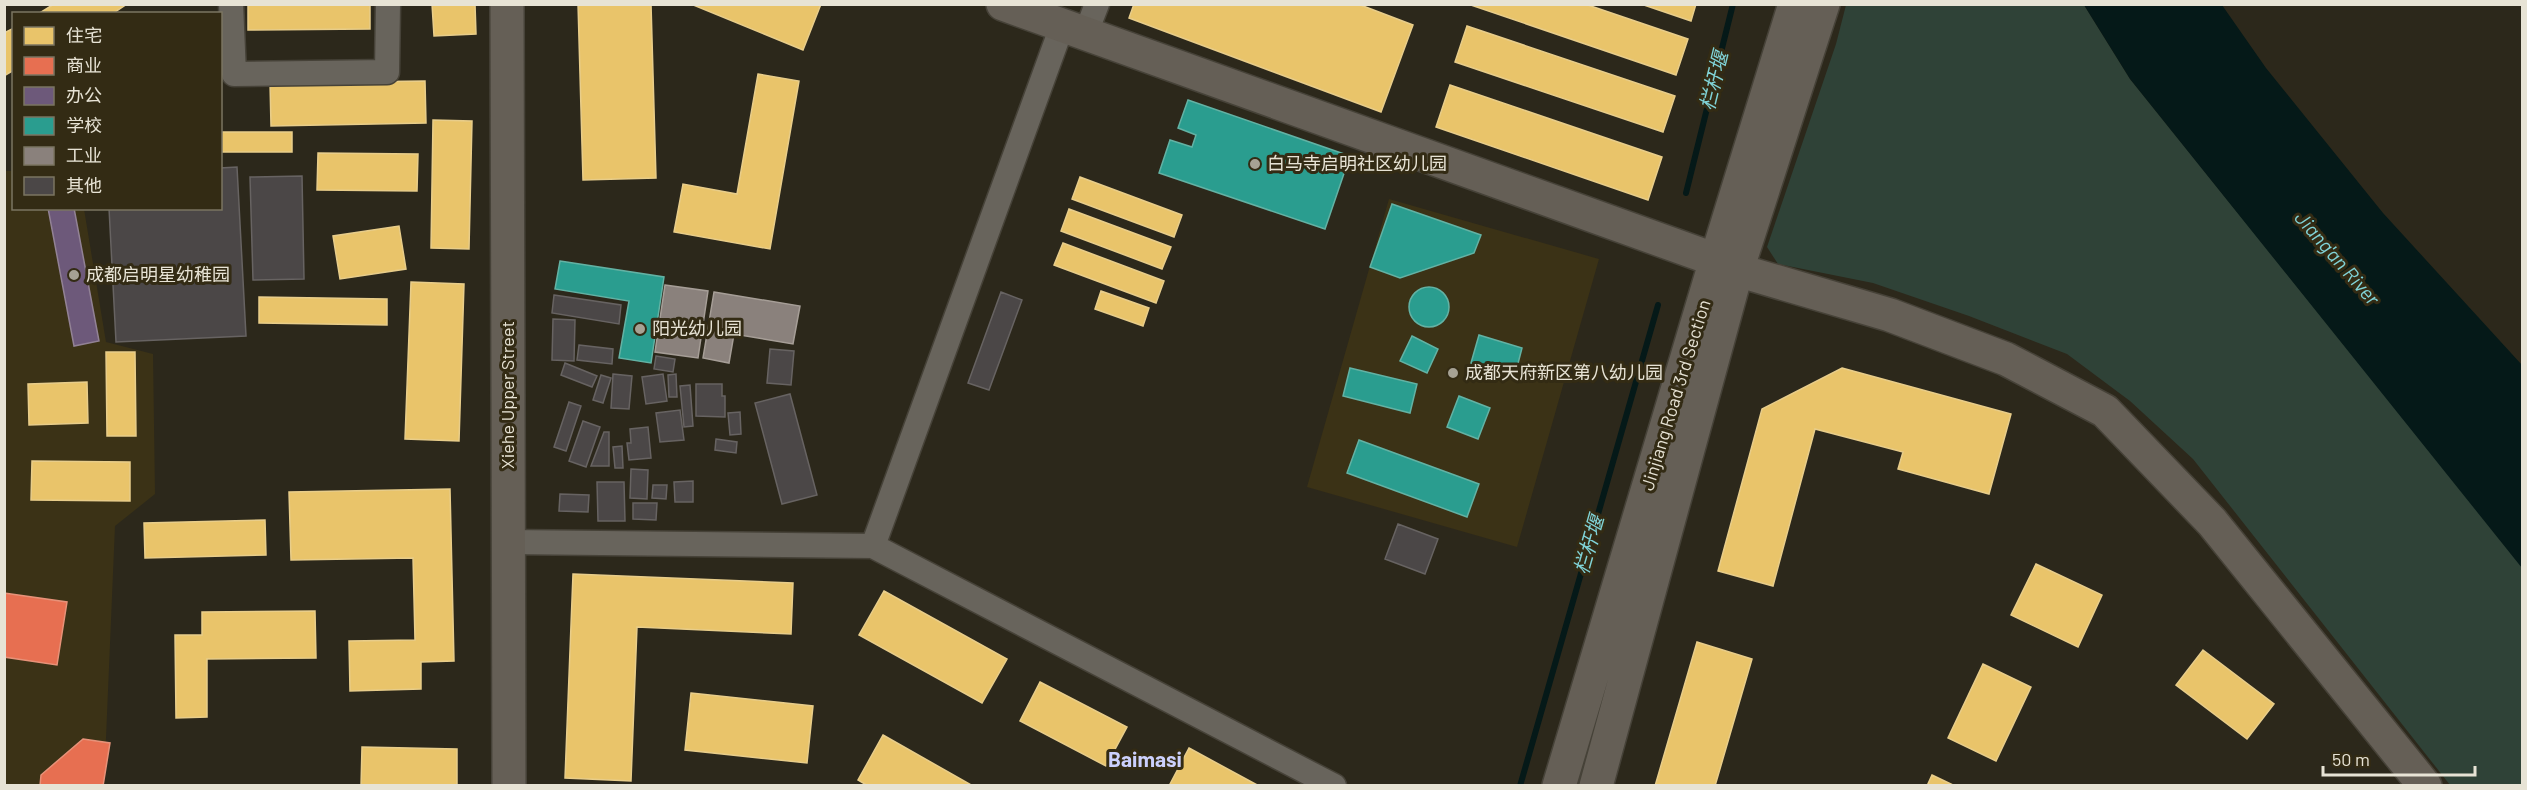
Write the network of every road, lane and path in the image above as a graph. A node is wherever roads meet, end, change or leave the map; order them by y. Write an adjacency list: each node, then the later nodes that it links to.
1 (231, 4): 2 (street)
2 (388, 4)
3 (507, 4): 10 (street, Xiehe Upper Street)
4 (1003, 4): 8 (street)
5 (1097, 4): 8 (street)
6 (1795, 4): 9 (street, Jinjiang Road 3rd Section)
7 (1823, 4): 9 (street, Jinjiang Road 3rd Section)
8 (1074, 31): 9 (street); 11 (street)
9 (1726, 265): 14 (street, Jinjiang Road 3rd Section); 15 (street, Jinjiang Road 3rd Section); 16 (street)
10 (508, 542): 11 (street); 12 (street, Xiehe Upper Street)
11 (873, 546): 13 (street)
12 (509, 786)
13 (1334, 786)
14 (1559, 786)
15 (1596, 786)
16 (2425, 786)

